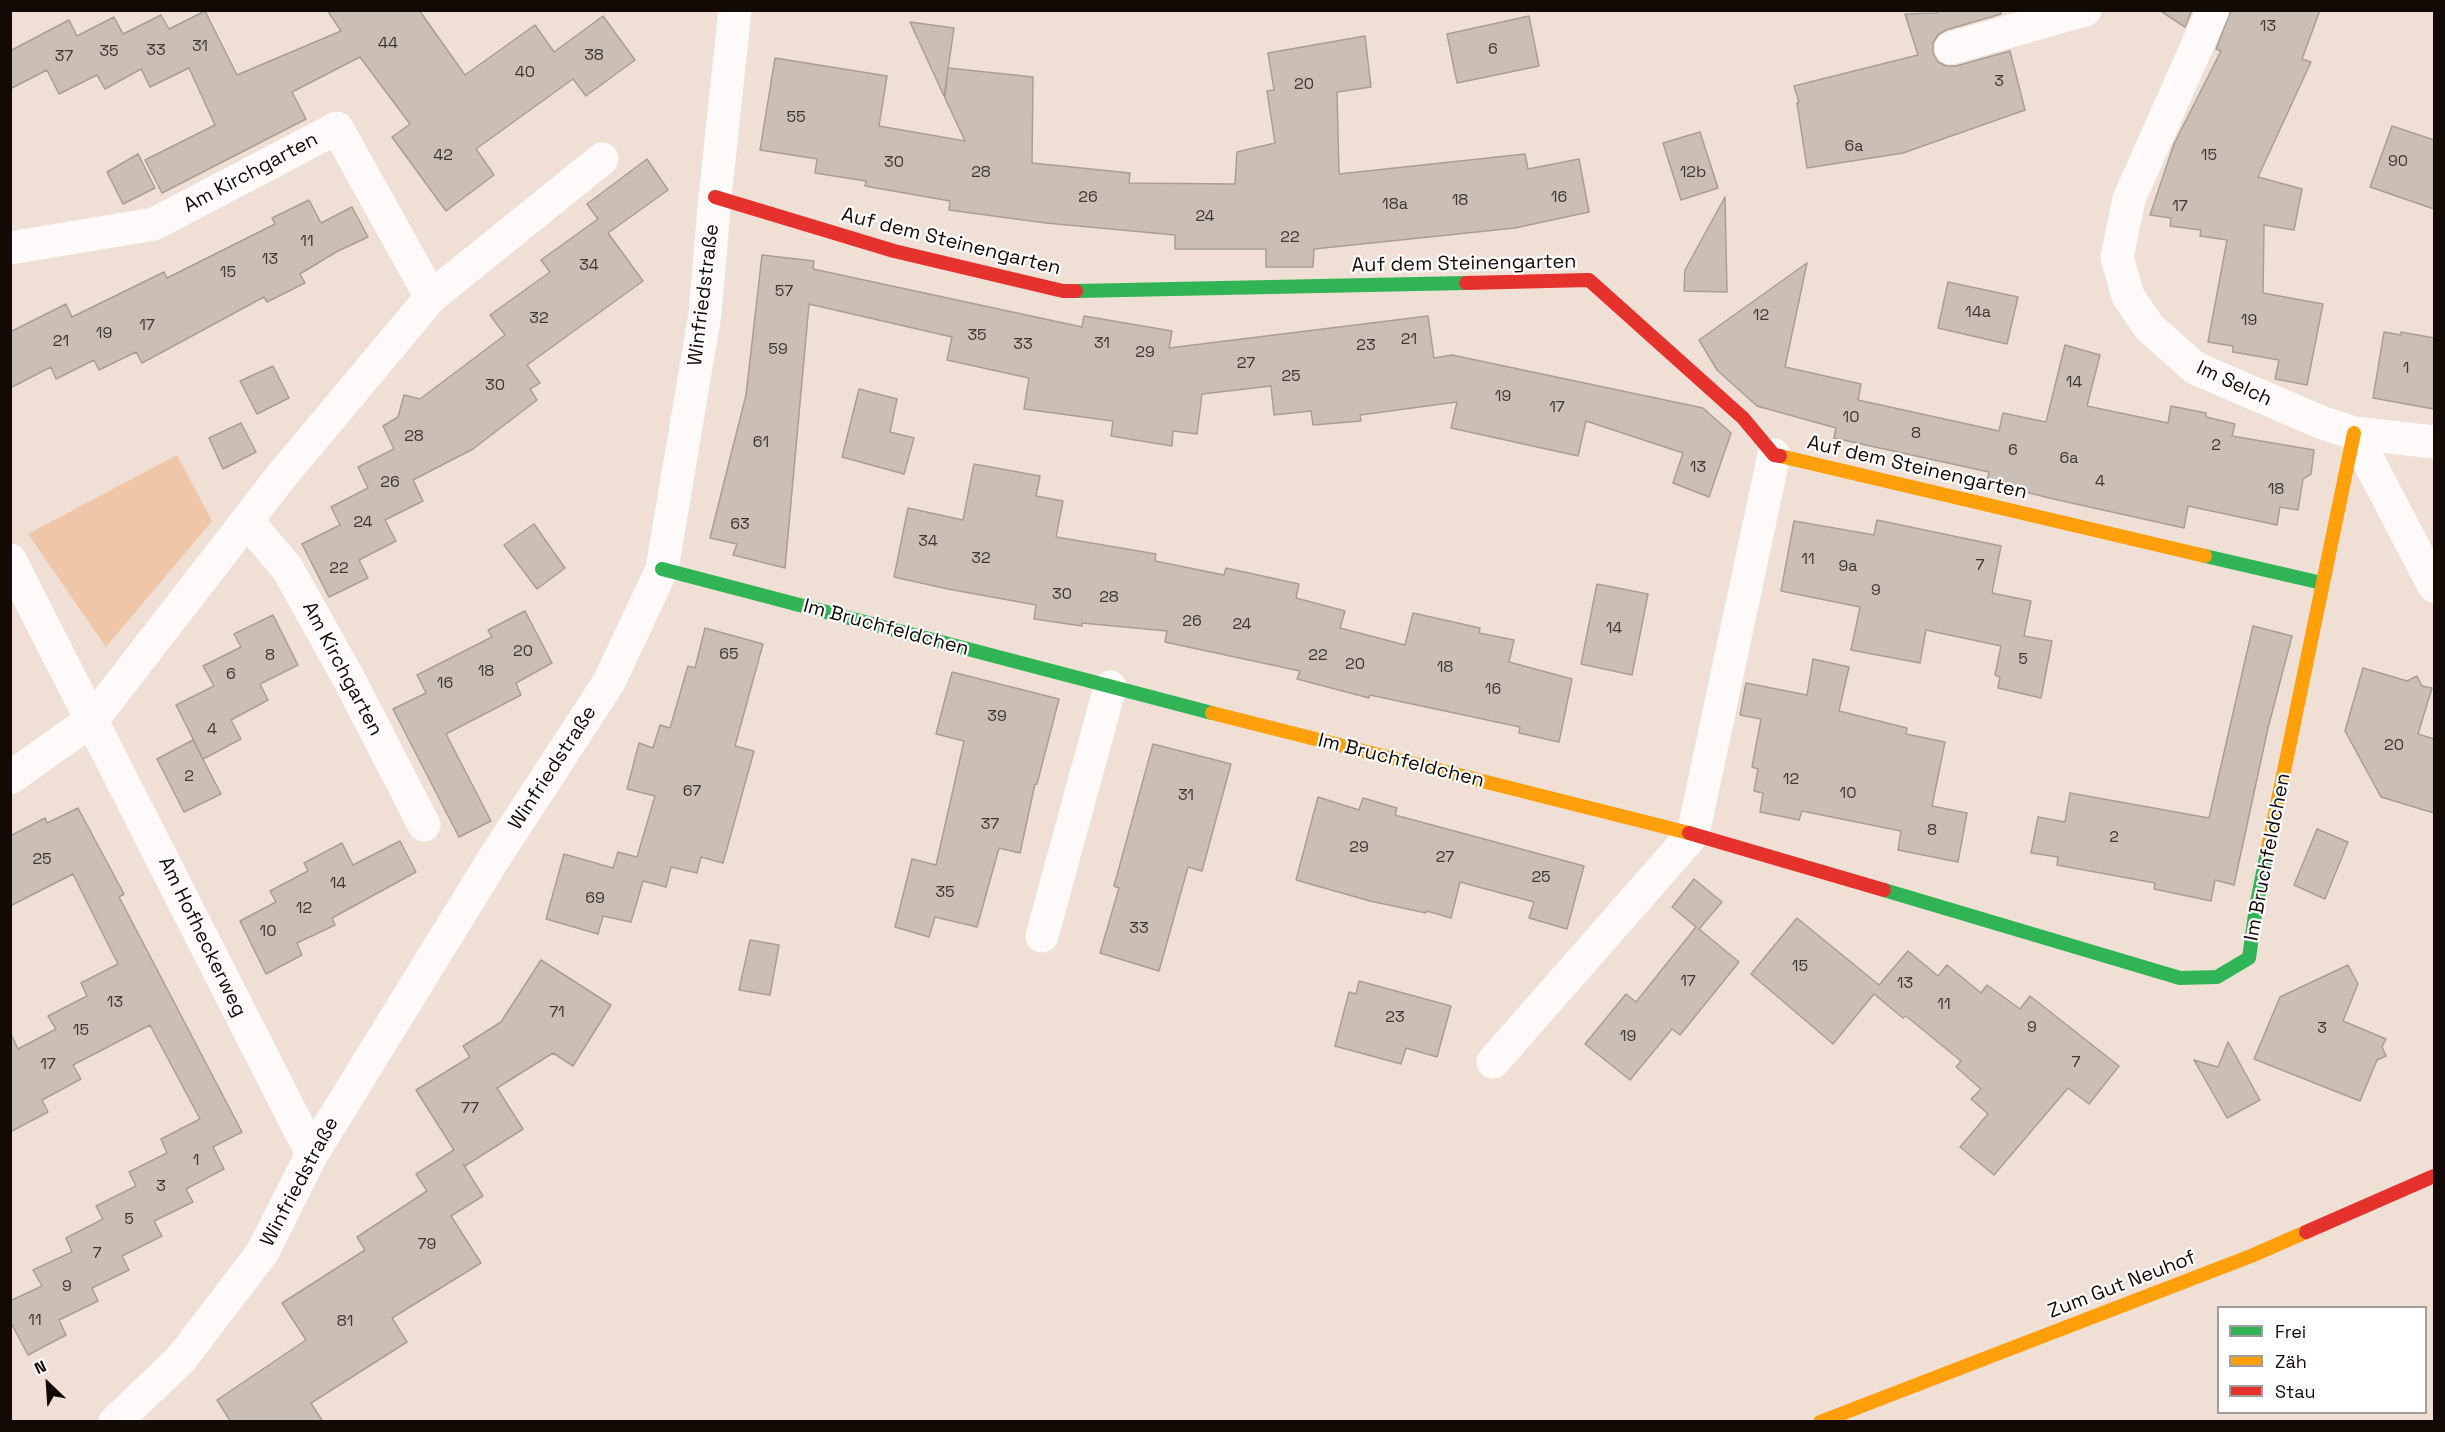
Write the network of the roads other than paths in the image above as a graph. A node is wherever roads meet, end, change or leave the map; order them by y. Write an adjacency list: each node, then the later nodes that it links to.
1 (735, 10): 6 (street, Winfriedstraße)
2 (2085, 10): 4 (street)
3 (2214, 10): 9 (street, Im Selch)
4 (1951, 48)
5 (602, 159): 8 (street)
6 (715, 197): 11 (street, Auf dem Steinengarten); 14 (street, Winfriedstraße)
7 (10, 248): 8 (street, Am Kirchgarten)
8 (430, 297): 12 (street)
9 (2354, 433): 10 (street, Im Selch); 15 (street, Im Bruchfeldchen); 16 (street)
10 (2434, 442)
11 (1774, 455): 15 (street, Auf dem Steinengarten); 21 (street)
12 (248, 522): 18 (street); 20 (street, Am Kirchgarten)
13 (10, 560): 18 (street, Am Hofheckerweg)
14 (662, 569): 17 (street, Im Bruchfeldchen); 24 (street, Winfriedstraße)
15 (2322, 583): 21 (street, Im Bruchfeldchen)
16 (2434, 586)
17 (1110, 687): 21 (street, Im Bruchfeldchen); 22 (street)
18 (93, 719): 19 (street); 24 (street, Am Hofheckerweg)
19 (10, 778)
20 (424, 825)
21 (1693, 834): 23 (street)
22 (1042, 936)
23 (1493, 1062)
24 (312, 1154): 26 (street, Winfriedstraße)
25 (2434, 1176): 27 (street, Zum Gut Neuhof)
26 (115, 1422)
27 (1820, 1422)

